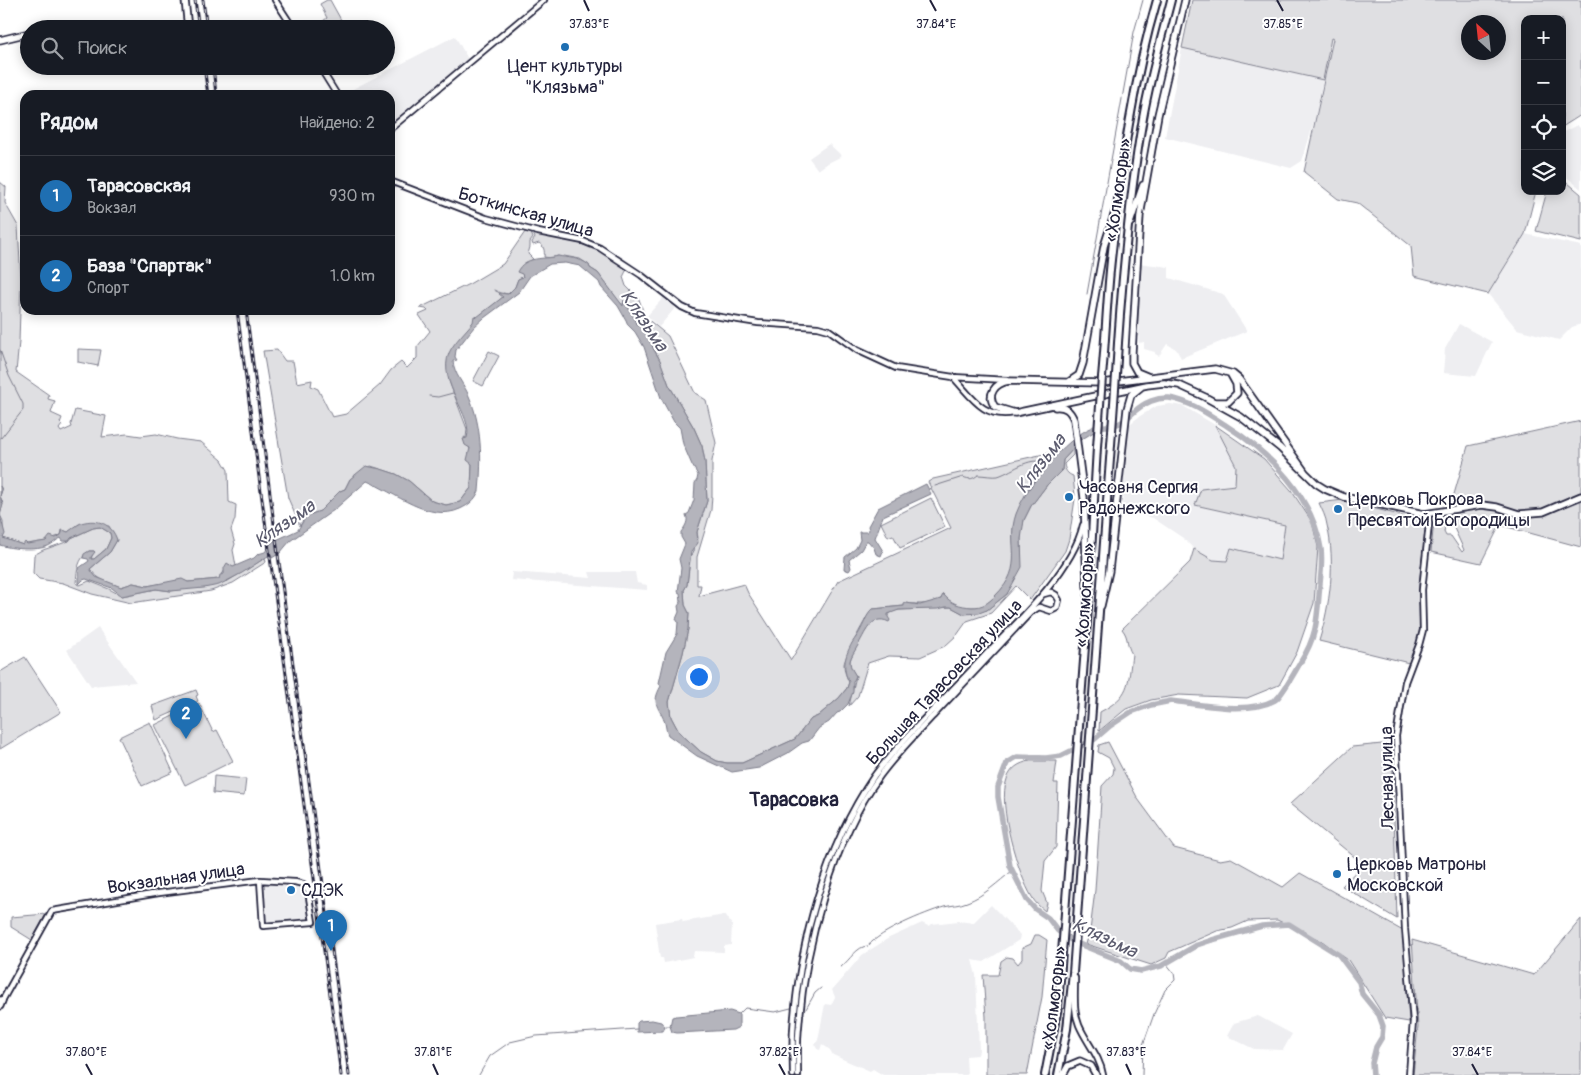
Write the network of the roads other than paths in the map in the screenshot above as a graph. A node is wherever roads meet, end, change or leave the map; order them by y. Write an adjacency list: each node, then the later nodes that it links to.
1 (184, 0): 7 (main road)
2 (275, 0): 8 (street)
3 (544, 0): 13 (street)
4 (1157, 0): 16 (highway, «Холмогоры»)
5 (1171, 0): 17 (highway, «Холмогоры»)
6 (1185, 0): 14 (main road)
7 (187, 20)
8 (288, 20)
9 (20, 35): 10 (main road)
10 (0, 40)
11 (325, 75): 12 (street)
12 (334, 90)
13 (395, 125)
14 (1149, 169): 17 (main road); 20 (main road)
15 (395, 183): 19 (street, Боткинская улица)
16 (1119, 198): 22 (main road); 32 (highway, «Холмогоры», bridge)
17 (1127, 232): 34 (highway, «Холмогоры», bridge)
18 (1229, 374): 20 (main road); 24 (main road); 27 (main road)
19 (952, 377): 21 (street, Боткинская улица); 26 (street)
20 (1154, 378): 22 (main road)
21 (1016, 380): 22 (main road); 26 (main road)
22 (1061, 382)
23 (1147, 385): 24 (main road); 25 (main road); 34 (main road)
24 (1213, 402): 27 (main road)
25 (1040, 407): 26 (main road); 30 (main road)
26 (1015, 413)
27 (1305, 472): 29 (main road)
28 (1581, 496): 29 (main road)
29 (1428, 514): 45 (street, Лесная улица)
30 (1084, 521): 31 (street, Большая Тарасовская улица); 32 (main road)
31 (1042, 596): 33 (street); 33 (street); 39 (street, Большая Тарасовская улица)
32 (1088, 607): 38 (highway, «Холмогоры»)
33 (1043, 609): 40 (street, Большая Тарасовская улица)
34 (1098, 616): 36 (highway, «Холмогоры»)
35 (260, 880): 35 (street, Вокзальная улица); 37 (street, Вокзальная улица)
36 (1074, 958): 41 (highway, «Холмогоры»); 44 (street)
37 (1, 1002)
38 (1045, 1074)
39 (793, 1075)
40 (798, 1075)
41 (1058, 1075)
42 (1063, 1075): 43 (main road)
43 (1096, 1075)
44 (1103, 1075)
45 (1409, 1075)

